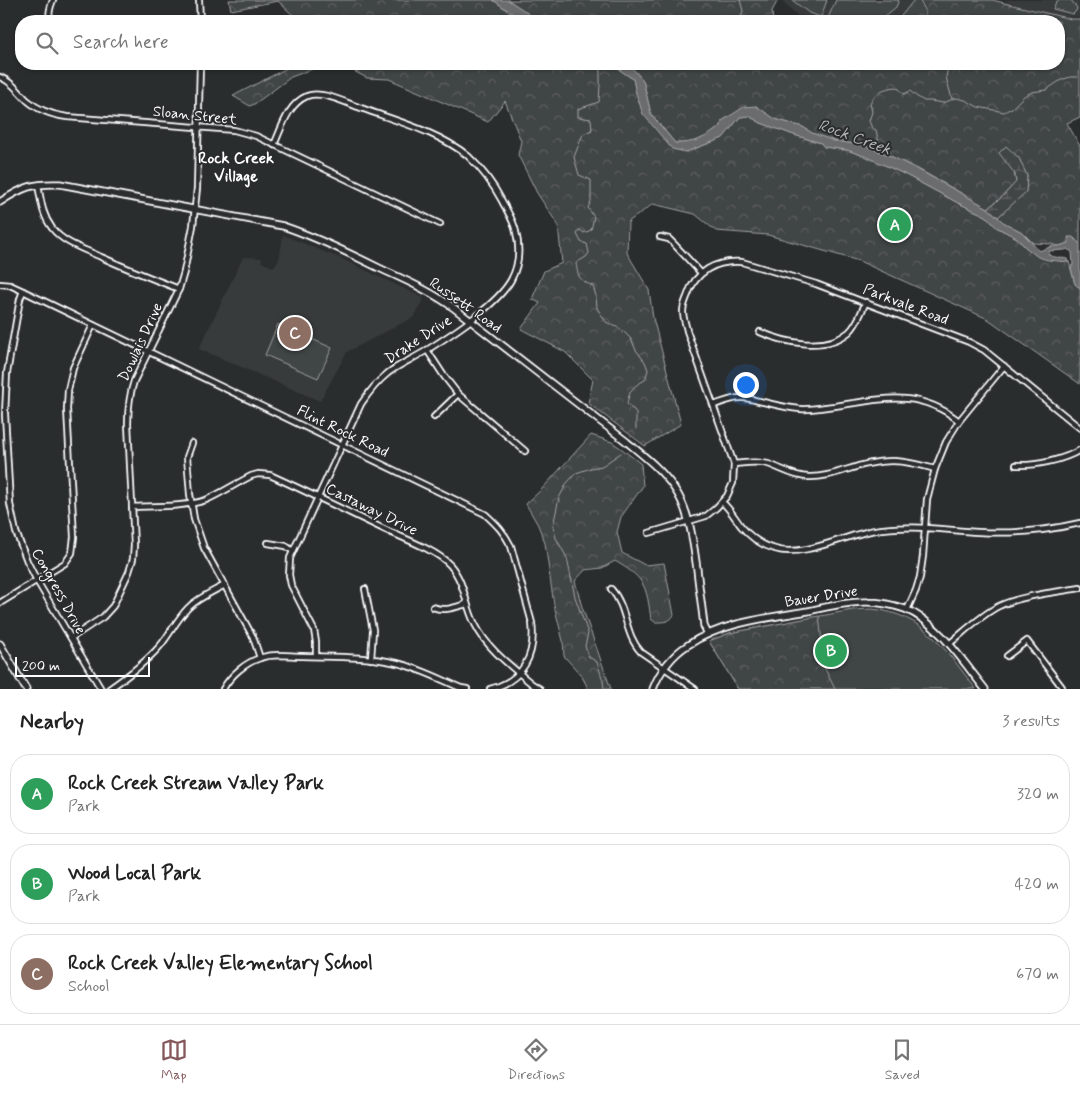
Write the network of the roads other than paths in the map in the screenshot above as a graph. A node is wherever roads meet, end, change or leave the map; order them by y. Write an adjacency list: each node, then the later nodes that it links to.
1 (53, 0): 3 (street)
2 (200, 0): 4 (street)
3 (49, 15)
4 (200, 15)
5 (200, 70): 7 (street, Dowlais Drive)
6 (0, 77): 7 (street, Sloan Street)
7 (199, 127): 8 (street, Sloan Street); 11 (street, Dowlais Drive)
8 (274, 145): 12 (street, Sloan Street); 19 (street, Drake Drive)
9 (38, 185): 10 (street, Russett Road); 11 (street, Russett Road); 16 (street)
10 (0, 202)
11 (196, 210): 16 (street, Dowlais Drive); 19 (street, Russett Road)
12 (440, 224)
13 (660, 237): 14 (street)
14 (701, 273): 18 (street, Parkvale Road); 26 (street)
15 (0, 284): 17 (street, Flint Rock Road)
16 (179, 289): 23 (street, Dowlais Drive)
17 (23, 291): 20 (street, Flint Rock Road); 47 (street, Congress Drive)
18 (866, 302): 21 (street); 24 (street, Parkvale Road)
19 (470, 320): 22 (street, Drake Drive); 41 (street, Russett Road)
20 (93, 325): 23 (street, Flint Rock Road); 47 (street)
21 (760, 332)
22 (427, 350): 25 (street); 31 (street, Drake Drive)
23 (148, 351): 31 (street, Flint Rock Road); 40 (street, Dowlais Drive)
24 (1004, 366): 28 (street); 29 (street, Parkvale Road)
25 (458, 394): 27 (street); 33 (street)
26 (714, 405): 28 (street); 34 (street)
27 (434, 417)
28 (959, 421): 36 (street)
29 (1080, 428)
30 (192, 443): 39 (street)
31 (341, 444): 37 (street, Drake Drive); 65 (street, Flint Rock Road)
32 (1080, 450): 35 (street)
33 (525, 451)
34 (734, 464): 36 (street); 38 (street)
35 (1016, 465)
36 (935, 470): 43 (street)
37 (318, 497): 39 (street, Castaway Drive); 46 (street, Drake Drive); 53 (street, Castaway Drive)
38 (722, 502): 41 (street); 43 (street)
39 (191, 503): 40 (street, Castaway Drive); 48 (street)
40 (132, 507): 57 (street, Dowlais Drive)
41 (689, 520): 44 (street); 56 (street, Russett Road)
42 (1080, 523): 43 (street)
43 (925, 528): 55 (street)
44 (649, 533)
45 (268, 543): 46 (street)
46 (293, 551): 60 (street, Drake Drive)
47 (37, 581): 52 (street); 57 (street, Congress Drive)
48 (224, 585): 62 (street); 68 (street)
49 (1080, 588): 59 (street)
50 (365, 589): 63 (street)
51 (611, 589): 64 (street)
52 (0, 603)
53 (467, 604): 54 (street); 65 (street, Castaway Drive)
54 (433, 607)
55 (907, 610): 56 (street, Bauer Drive); 59 (street, Bauer Drive)
56 (708, 634): 64 (street, Bauer Drive)
57 (71, 638): 67 (street, Congress Drive)
58 (0, 644): 66 (street)
59 (949, 644): 75 (street, Bauer Drive)
60 (316, 656): 62 (street); 63 (street)
61 (1007, 656): 76 (street)
62 (260, 658): 69 (street)
63 (371, 659): 70 (street)
64 (664, 668): 73 (street, Bauer Drive); 74 (street)
65 (519, 672): 71 (street, Flint Rock Road); 72 (street, Castaway Drive)
66 (26, 689)
67 (101, 689)
68 (109, 689)
69 (223, 689)
70 (467, 689)
71 (490, 689)
72 (540, 689)
73 (653, 689)
74 (696, 689)
75 (985, 689)
76 (1062, 689)

